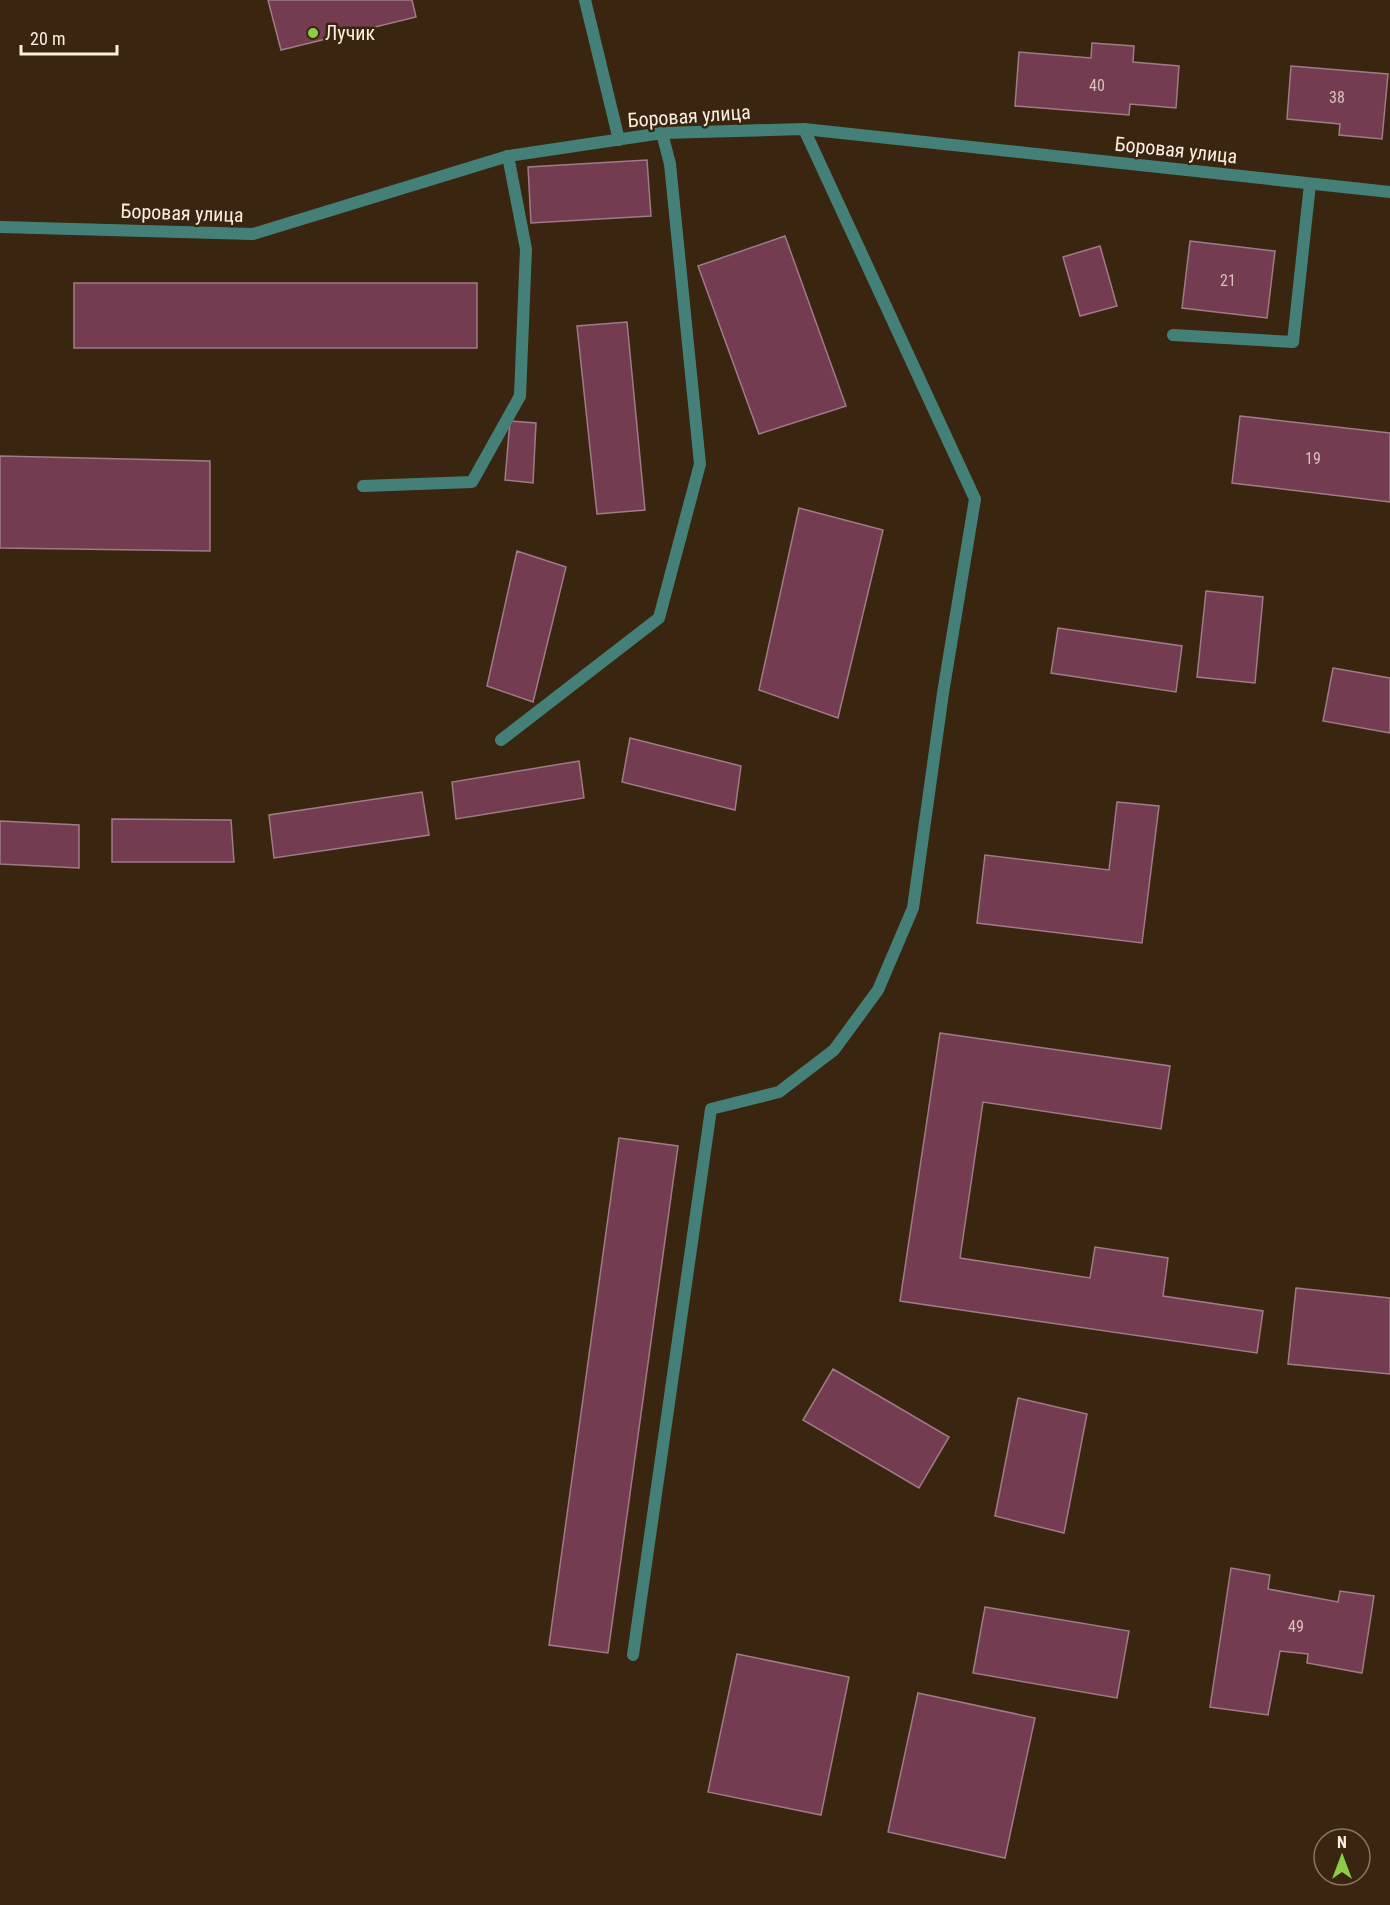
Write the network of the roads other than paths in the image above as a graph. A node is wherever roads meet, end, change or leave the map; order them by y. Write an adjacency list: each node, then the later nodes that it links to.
1 (585, 0): 4 (street)
2 (804, 129): 3 (street, Боровая улица); 6 (street, Боровая улица); 12 (street)
3 (662, 133): 4 (street, Боровая улица); 11 (street)
4 (619, 140): 5 (street, Боровая улица)
5 (508, 156): 8 (street, Боровая улица); 10 (street)
6 (1310, 184): 7 (street, Боровая улица); 9 (street)
7 (1390, 192)
8 (0, 227)
9 (1173, 335)
10 (363, 486)
11 (501, 740)
12 (633, 1655)

